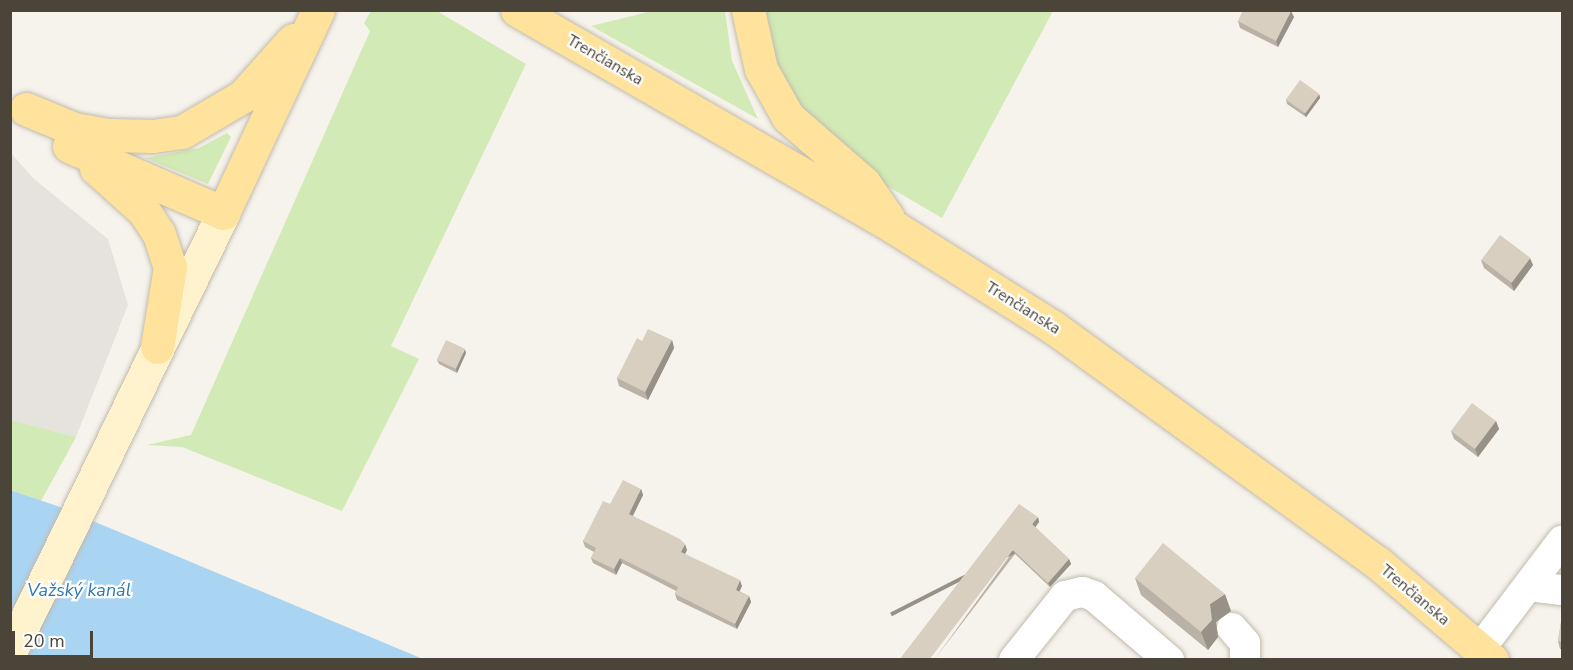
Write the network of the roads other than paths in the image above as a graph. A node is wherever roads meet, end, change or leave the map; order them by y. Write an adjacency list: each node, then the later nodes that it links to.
1 (517, 10): 7 (main road, Trenčianska)
2 (748, 10): 7 (main road)
3 (317, 12): 4 (main road); 6 (main road)
4 (18, 100): 5 (main road)
5 (69, 146): 6 (main road); 8 (main road)
6 (223, 213): 8 (main road)
7 (894, 227): 14 (main road, Trenčianska)
8 (157, 347): 13 (main road)
9 (1563, 541): 10 (street)
10 (1529, 586): 11 (street); 14 (street)
11 (1563, 590)
12 (1232, 628): 17 (street)
13 (10, 652)
14 (1486, 654)
15 (1014, 660): 16 (street)
16 (1169, 660)
17 (1245, 660)

